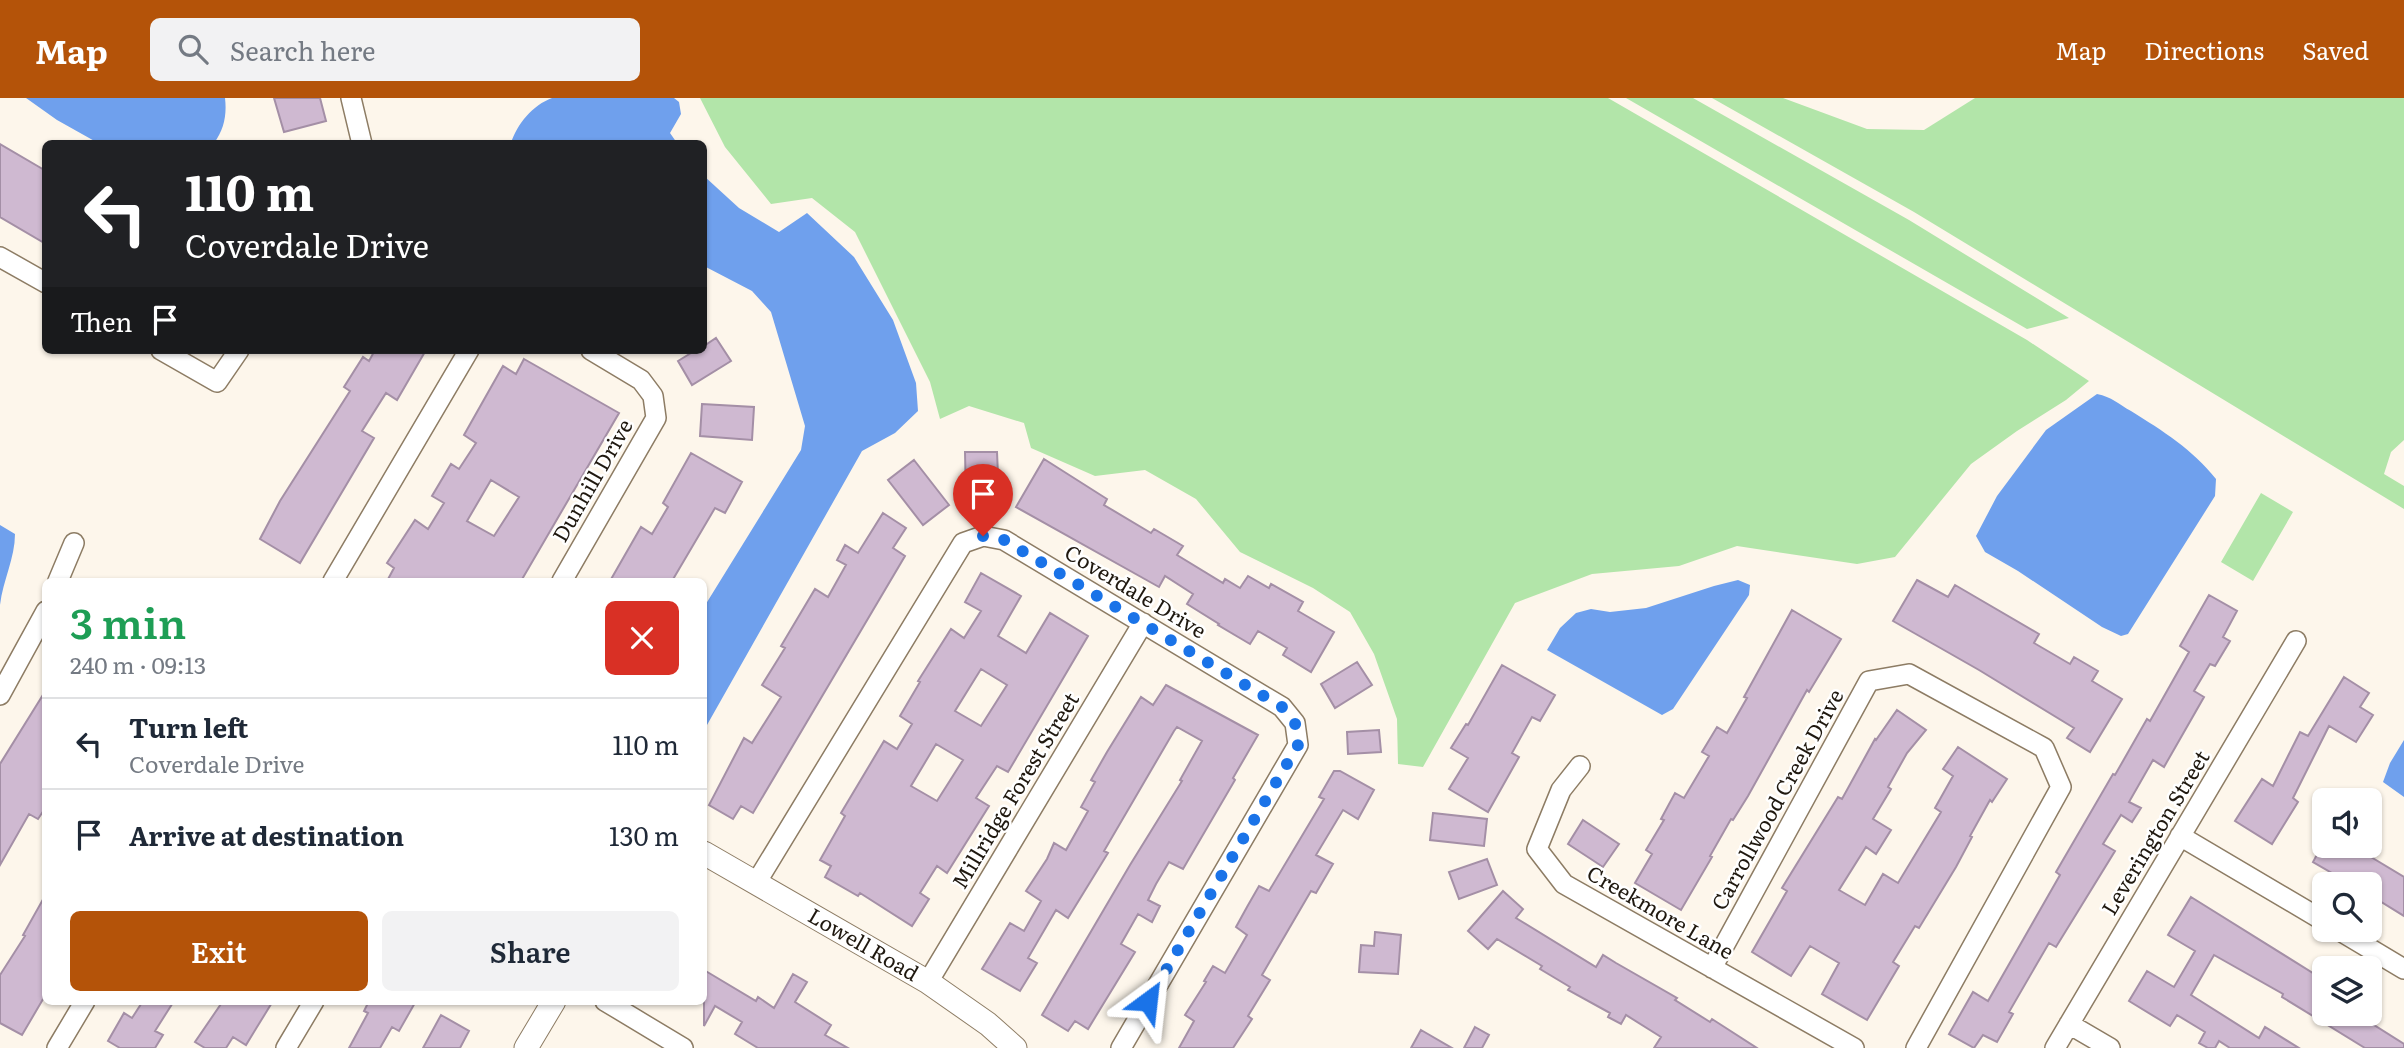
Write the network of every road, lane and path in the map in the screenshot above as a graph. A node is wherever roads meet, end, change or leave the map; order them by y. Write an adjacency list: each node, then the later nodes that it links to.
1 (351, 98): 2 (street)
2 (361, 140)
3 (0, 257): 4 (street)
4 (42, 281)
5 (168, 354): 6 (street)
6 (236, 354)
7 (467, 354): 11 (street)
8 (598, 354): 12 (street, Dunhill Drive)
9 (74, 543): 10 (street)
10 (59, 578)
11 (335, 578)
12 (564, 578)
13 (42, 618): 16 (street)
14 (1143, 623): 20 (street, Coverdale Drive); 25 (street, Millridge Forest Street); 36 (street, Coverdale Drive)
15 (2296, 641): 18 (street, Leverington Street)
16 (0, 695)
17 (1580, 766): 23 (street, Creekmore Lane)
18 (2180, 836): 21 (street); 30 (street, Leverington Street)
19 (707, 855): 20 (street, Lowell Road)
20 (756, 883): 25 (street, Lowell Road)
21 (2312, 914)
22 (2359, 942): 24 (street)
23 (1712, 968): 37 (street, Creekmore Lane); 38 (street, Carrollwood Creek Drive)
24 (2404, 969)
25 (928, 982): 35 (street, Lowell Road)
26 (83, 1005): 31 (street)
27 (312, 1005): 32 (street)
28 (552, 1005): 33 (street)
29 (612, 1005): 34 (street)
30 (2069, 1024): 39 (street, Leverington Street); 40 (street)
31 (58, 1048)
32 (286, 1048)
33 (526, 1048)
34 (683, 1048)
35 (1015, 1048)
36 (1121, 1048)
37 (1854, 1048)
38 (1916, 1048)
39 (2055, 1048)
40 (2110, 1048)

